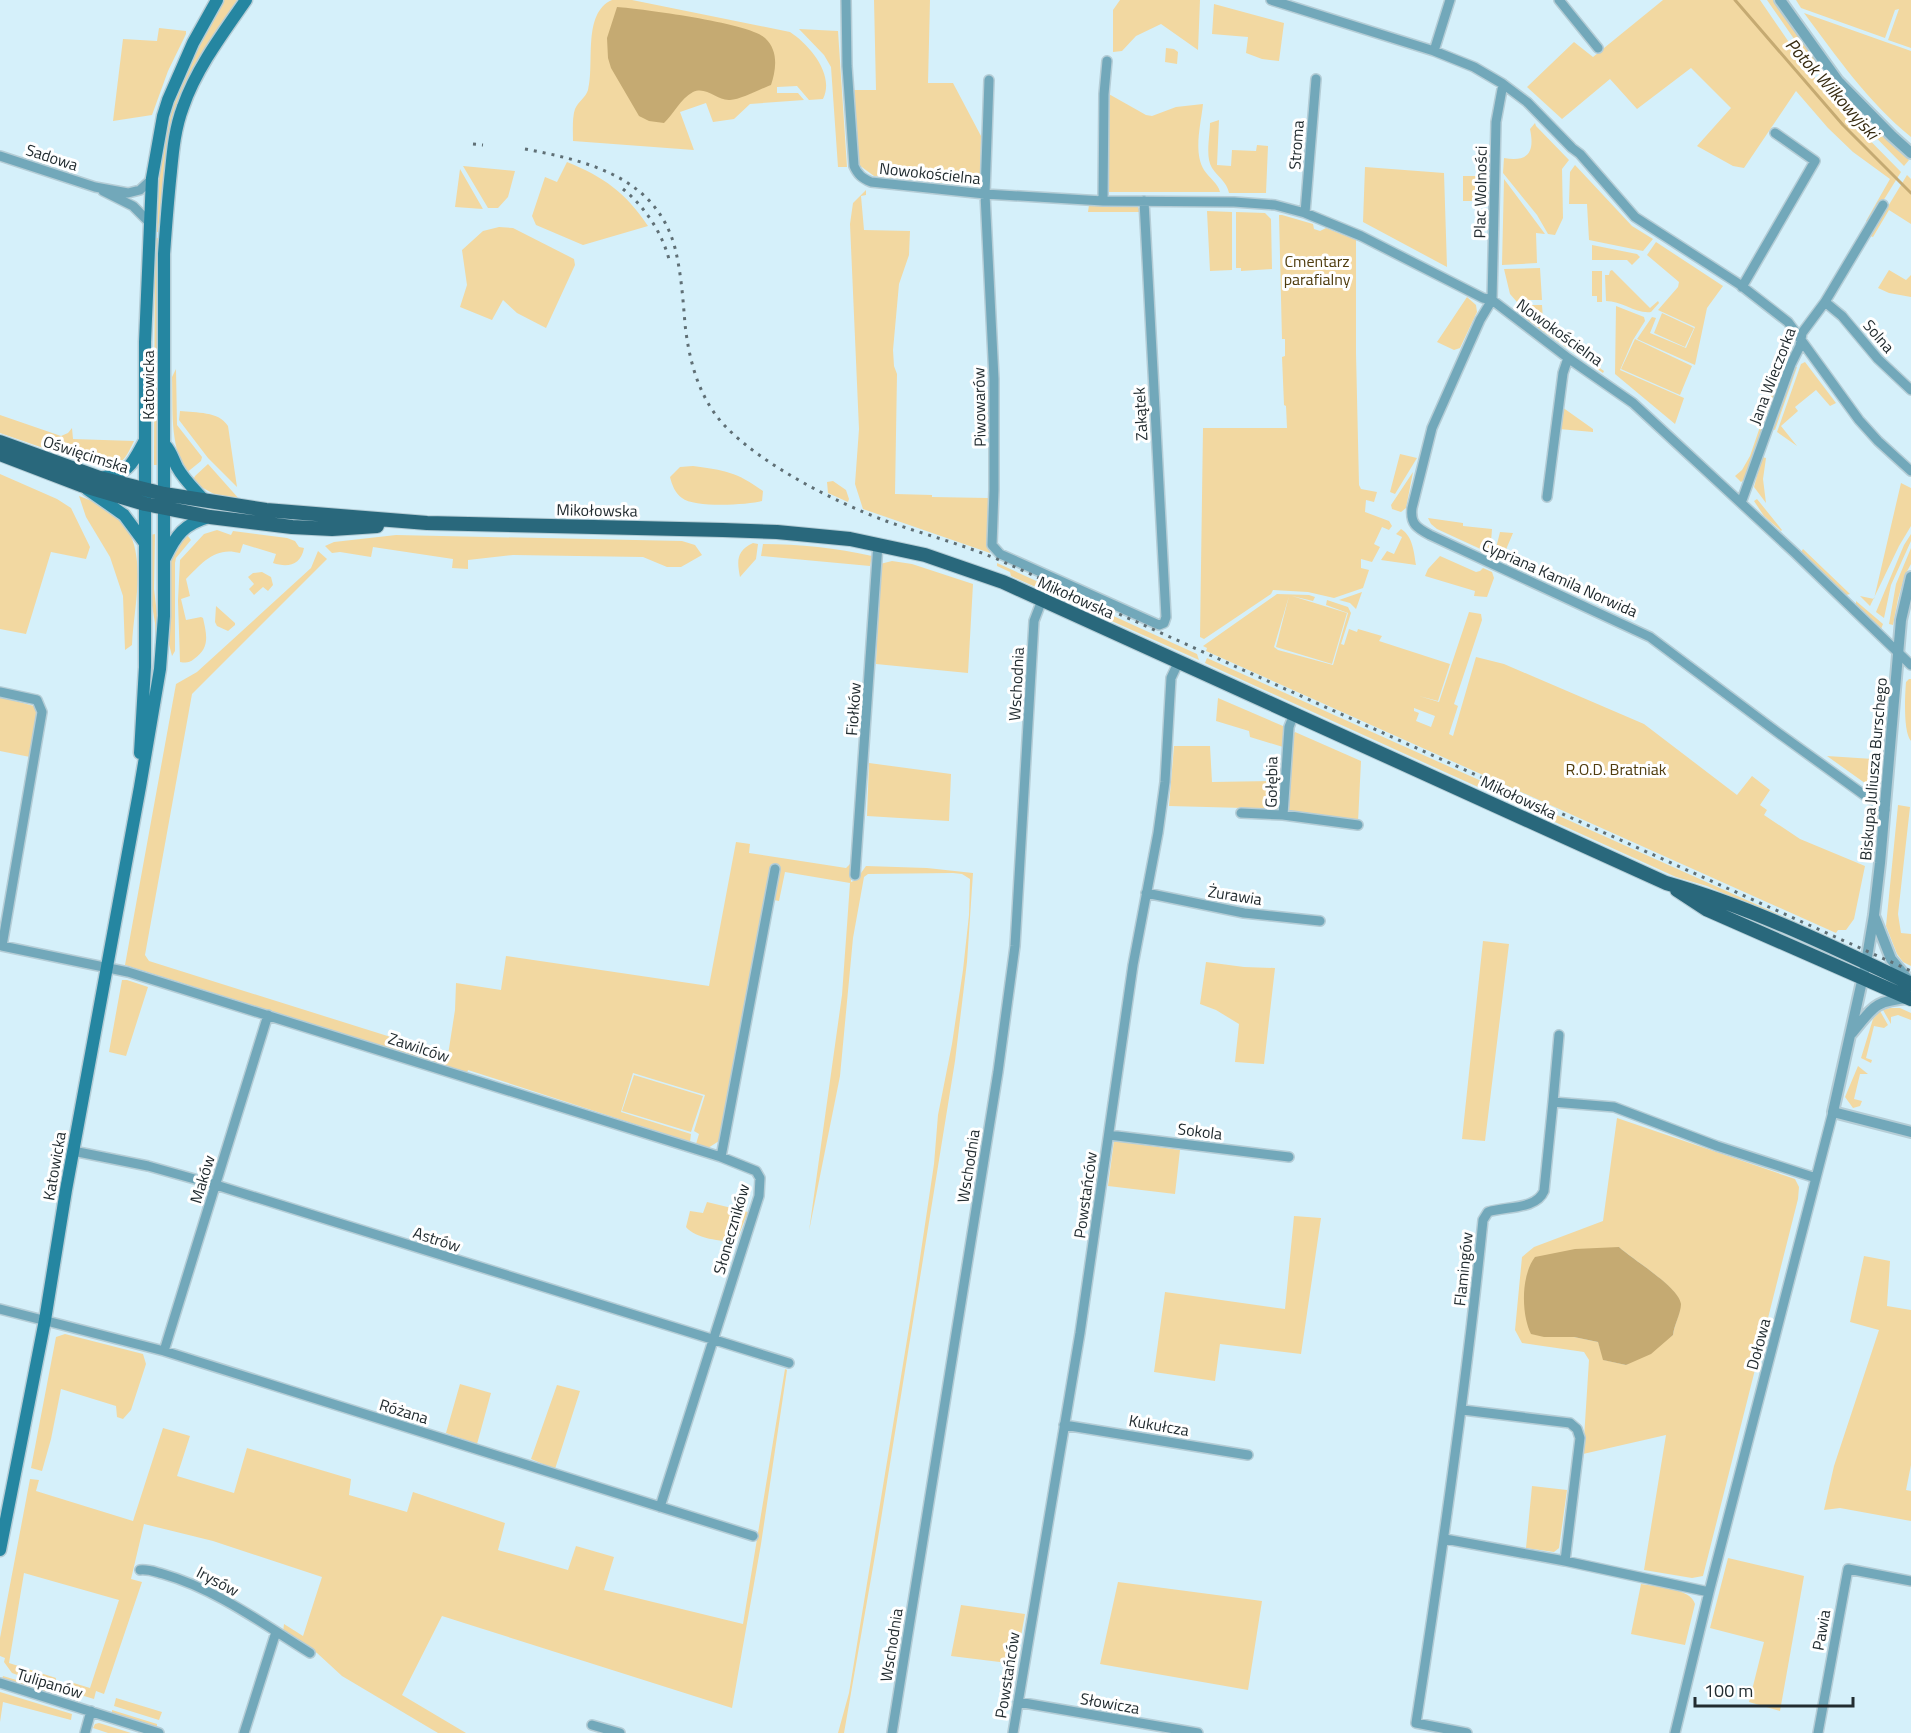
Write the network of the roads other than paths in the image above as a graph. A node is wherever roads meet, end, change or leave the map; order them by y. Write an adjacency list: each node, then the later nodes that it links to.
1 (217, 0): 17 (main road, Katowicka)
2 (246, 0): 33 (main road, Katowicka)
3 (846, 0): 19 (street, Nowokościelna)
4 (1271, 0): 9 (street)
5 (1450, 0): 9 (street)
6 (1559, 0): 8 (street)
7 (1780, 0): 15 (street)
8 (1598, 48)
9 (1434, 51): 13 (street)
10 (1107, 61): 20 (street)
11 (1316, 79): 23 (street, Stroma)
12 (989, 80): 19 (street, Piwowarów)
13 (1503, 84): 25 (street); 26 (street, Plac Wolności)
14 (1775, 133): 25 (street)
15 (1911, 153)
16 (0, 156): 18 (street, Sadowa)
17 (152, 178): 18 (street, Sadowa); 24 (main road, Katowicka)
18 (95, 186): 24 (street, Sadowa)
19 (985, 194): 20 (street, Nowokościelna); 51 (street, Piwowarów)
20 (1103, 201): 21 (street, Nowokościelna)
21 (1144, 201): 23 (street, Nowokościelna); 51 (street, Zakątek)
22 (1883, 205): 27 (street, Jana Wieczorka)
23 (1305, 213): 26 (street, Nowokościelna)
24 (149, 222): 32 (main road, Katowicka)
25 (1742, 287): 28 (street)
26 (1492, 300): 29 (street, Nowokościelna); 58 (street, Cypriana Kamila Norwida)
27 (1825, 302): 28 (street, Jana Wieczorka); 30 (street, Solna)
28 (1801, 340): 35 (street); 42 (street, Jana Wieczorka)
29 (1568, 358): 39 (street); 42 (street, Nowokościelna)
30 (1911, 390)
31 (0, 441): 36 (main road, Oświęcimska)
32 (145, 441): 36 (main road); 38 (main road, Katowicka)
33 (165, 444): 40 (main road, Katowicka); 41 (main road)
34 (0, 454): 37 (main road, Oświęcimska)
35 (1911, 471)
36 (100, 478): 38 (main road, Oświęcimska)
37 (81, 485): 43 (main road, Oświęcimska); 46 (main road)
38 (145, 489): 40 (main road, Oświęcimska); 43 (main road, Katowicka)
39 (1547, 497)
40 (164, 501): 41 (main road, Mikołowska); 43 (main road, Mikołowska); 44 (main road, Mikołowska); 48 (main road, Katowicka)
41 (205, 501): 45 (main road, Mikołowska)
42 (1741, 502): 52 (street, Nowokościelna)
43 (145, 504): 46 (main road, Katowicka)
44 (210, 517): 45 (main road, Mikołowska); 48 (main road)
45 (427, 523): 47 (main road, Mikołowska)
46 (144, 542): 57 (main road, Katowicka)
47 (878, 544): 50 (main road, Mikołowska); 63 (street, Fiołków)
48 (163, 562): 57 (main road, Katowicka)
49 (1911, 578): 52 (street, Biskupa Juliusza Burschego)
50 (1042, 600): 53 (main road, Mikołowska); 110 (street, Wschodnia)
51 (1162, 625)
52 (1898, 651): 54 (street, Nowokościelna); 58 (street, Biskupa Juliusza Burschego)
53 (1179, 662): 56 (main road, Mikołowska); 65 (street, Powstańców)
54 (1911, 665)
55 (0, 692): 69 (street, Zawilców)
56 (1294, 714): 60 (street, Gołębia); 64 (main road, Mikołowska)
57 (140, 787): 69 (main road, Katowicka)
58 (1885, 810): 66 (street, Biskupa Juliusza Burschego)
59 (1241, 813): 60 (street)
60 (1283, 815): 61 (street, Gołębia)
61 (1358, 825)
62 (775, 869): 80 (street)
63 (855, 875)
64 (1666, 882): 68 (main road, Mikołowska); 70 (main road, Mikołowska)
65 (1146, 893): 67 (street, Żurawia); 78 (street, Powstańców)
66 (1874, 915): 68 (street, Biskupa Juliusza Burschego); 71 (street)
67 (1320, 921)
68 (1866, 963): 70 (street, Dołowa); 71 (main road, Mikołowska)
69 (108, 968): 72 (street, Zawilców); 79 (main road, Katowicka)
70 (1863, 978): 71 (main road, Mikołowska); 74 (street, Dołowa)
71 (1911, 991): 74 (street)
72 (268, 1015): 80 (street, Zawilców); 83 (street, Maków)
73 (1559, 1035): 75 (street, Flamingów)
74 (1850, 1035): 76 (street, Dołowa)
75 (1553, 1102): 82 (street); 89 (street, Flamingów)
76 (1833, 1112): 77 (street); 82 (street, Dołowa)
77 (1911, 1132)
78 (1109, 1135): 81 (street, Sokola); 90 (street, Powstańców)
79 (74, 1151): 83 (street, Astrów); 85 (main road, Katowicka)
80 (721, 1156): 86 (street, Słoneczników)
81 (1289, 1157)
82 (1816, 1178): 99 (street, Dołowa)
83 (216, 1185): 86 (street, Astrów); 87 (street, Maków)
84 (0, 1309): 85 (street, Różana)
85 (45, 1320): 87 (street, Różana); 95 (main road, Katowicka)
86 (713, 1340): 88 (street, Astrów); 92 (street, Słoneczników)
87 (164, 1351): 92 (street, Różana)
88 (789, 1363)
89 (1463, 1410): 94 (street, Flamingów); 96 (street)
90 (1064, 1425): 91 (street, Kukułcza); 103 (street, Powstańców)
91 (1248, 1455)
92 (660, 1508): 93 (street, Różana)
93 (753, 1536)
94 (1445, 1539): 96 (street); 113 (street, Flamingów)
95 (0, 1550)
96 (1565, 1561): 99 (street)
97 (140, 1570): 100 (street, Irysów)
98 (1911, 1581): 115 (street, Pawia)
99 (1709, 1592): 114 (street, Dołowa)
100 (276, 1632): 101 (street, Irysów); 108 (street)
101 (310, 1653)
102 (0, 1683): 104 (street, Tulipanów)
103 (1018, 1702): 111 (street, Powstańców); 112 (street, Słowicza)
104 (92, 1711): 106 (street, Tulipanów); 107 (street, Tulipanów)
105 (592, 1725): 109 (street)
106 (85, 1733)
107 (159, 1733)
108 (244, 1733)
109 (620, 1733)
110 (892, 1733)
111 (1013, 1733)
112 (1197, 1733)
113 (1467, 1733)
114 (1676, 1733)
115 (1818, 1733)

